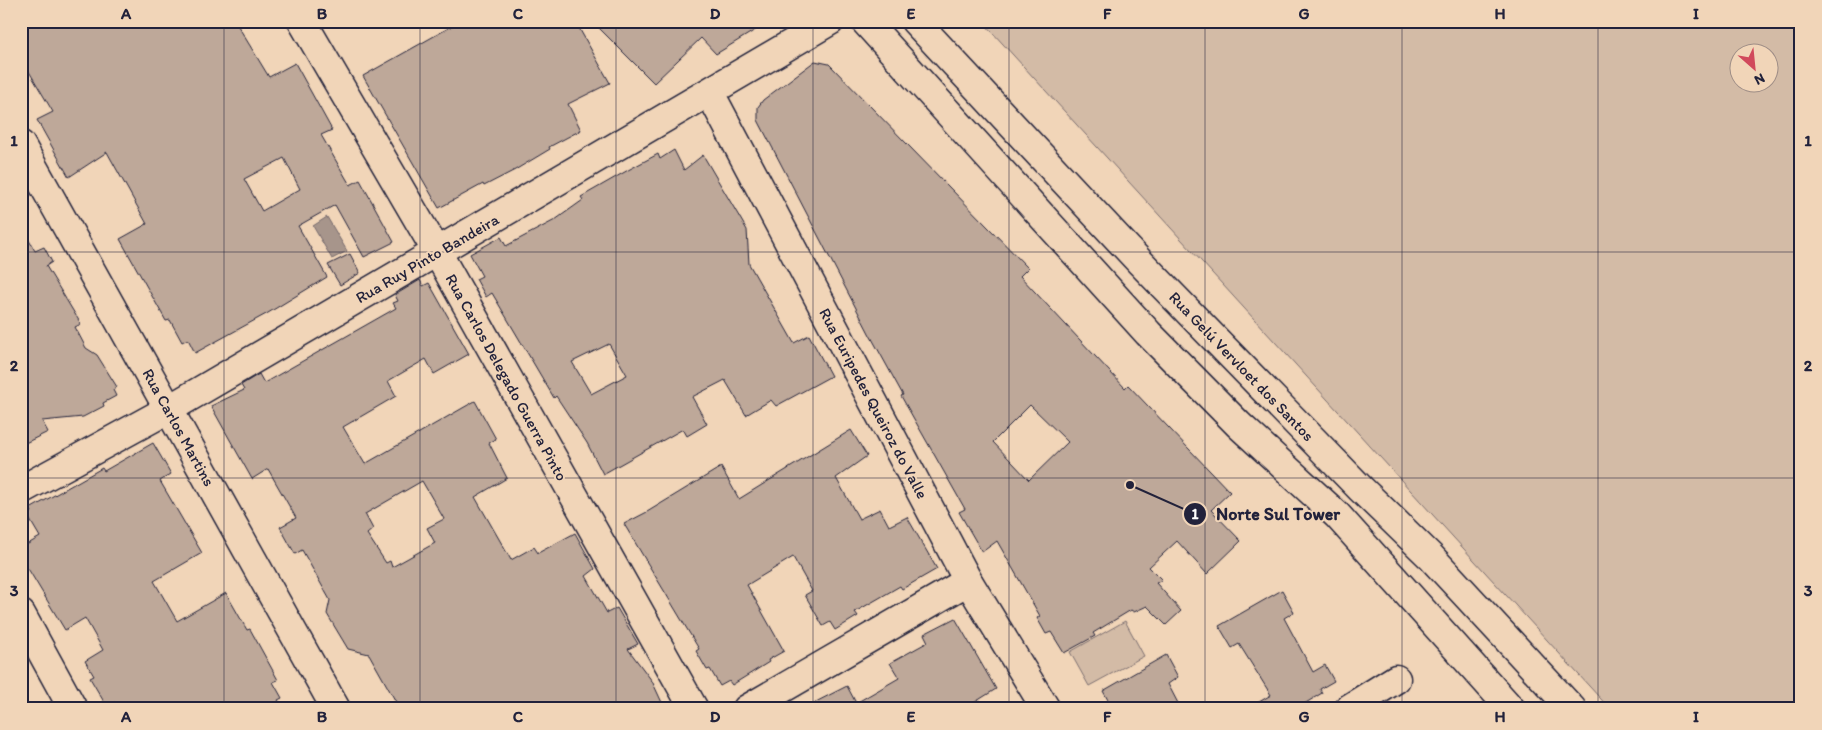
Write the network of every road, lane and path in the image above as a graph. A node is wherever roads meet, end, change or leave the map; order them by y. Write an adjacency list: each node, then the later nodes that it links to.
1 (302, 21): 7 (street, Rua Carlos Delegado Guerra Pinto)
2 (830, 21): 5 (street, Rua Ruy Pinto Bandeira)
3 (865, 21): 19 (street)
4 (915, 21): 20 (street, Rua Gelú Vervloet dos Santos)
5 (710, 93): 7 (street, Rua Ruy Pinto Bandeira); 10 (street, Rua Euripedes Queiroz do Valle)
6 (21, 145): 8 (street, Rua Carlos Martins)
7 (437, 252): 8 (street, Rua Ruy Pinto Bandeira); 15 (street, Rua Carlos Delegado Guerra Pinto)
8 (169, 409): 9 (street, Rua Ruy Pinto Bandeira); 14 (street, Rua Carlos Martins)
9 (21, 490)
10 (968, 581): 16 (street); 17 (street, Rua Euripedes Queiroz do Valle)
11 (21, 614): 13 (street)
12 (1396, 679): 18 (street)
13 (74, 709)
14 (336, 709)
15 (694, 709)
16 (747, 709)
17 (1046, 709)
18 (1348, 709)
19 (1511, 709)
20 (1572, 709)

